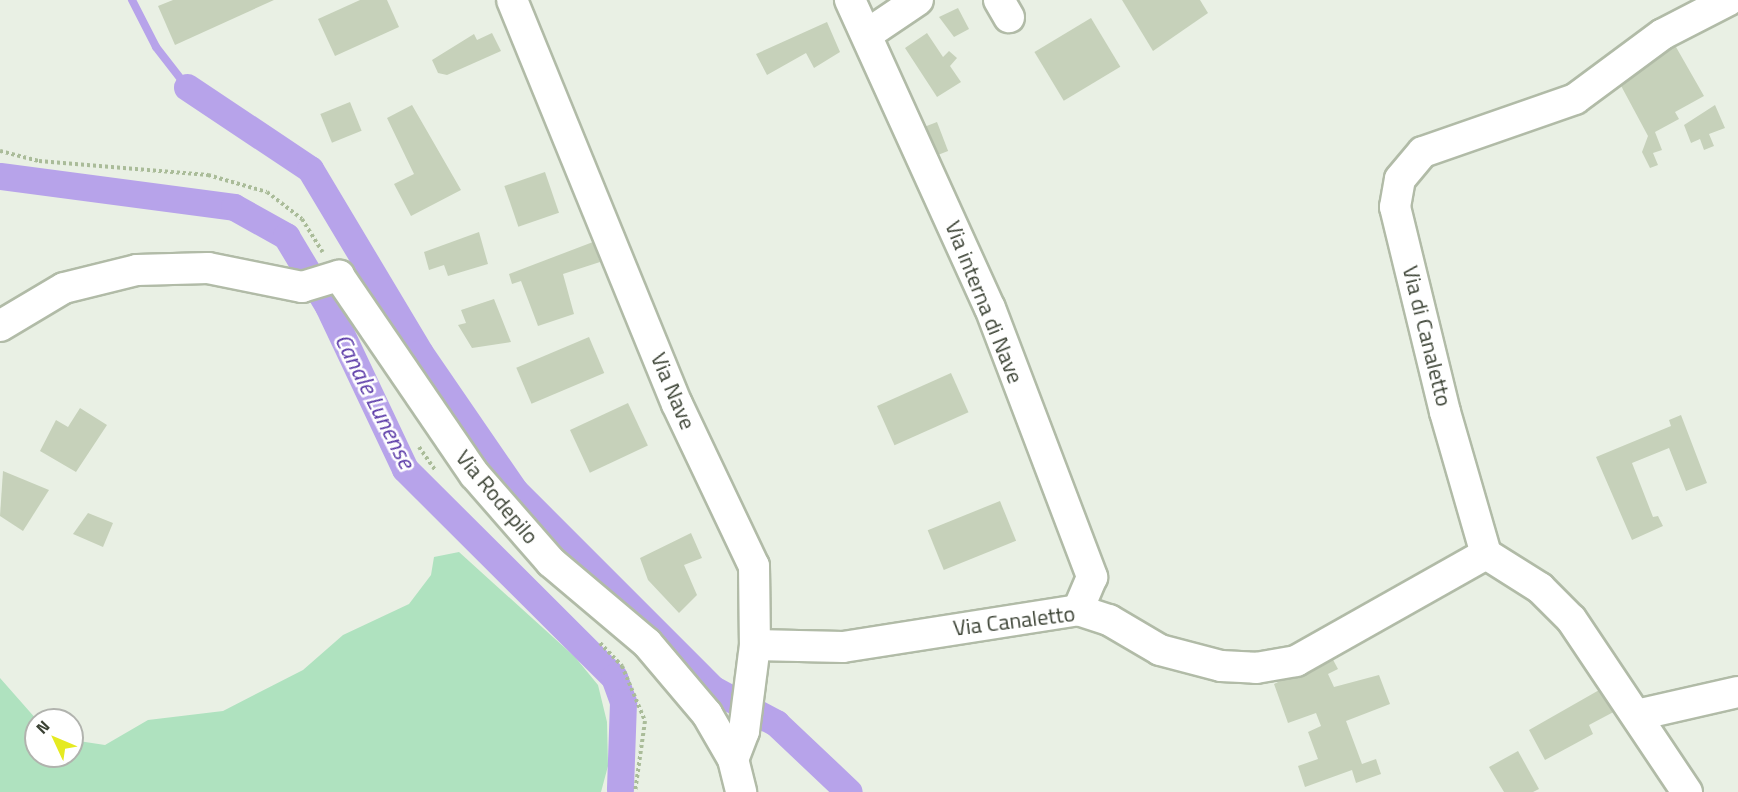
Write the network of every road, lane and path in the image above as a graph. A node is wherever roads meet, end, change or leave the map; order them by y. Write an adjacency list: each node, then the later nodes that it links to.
1 (512, 0): 11 (street, Via Nave)
2 (850, 0): 5 (street, Via interna di Nave)
3 (918, 0): 5 (street)
4 (1729, 0): 9 (street, Via di Canaletto)
5 (869, 33): 10 (street, Via interna di Nave)
6 (0, 151): 7 (path)
7 (321, 281): 8 (street); 14 (street, Via Rodepilo)
8 (0, 326)
9 (1486, 554): 10 (street, Via Canaletto); 13 (street)
10 (1078, 610): 11 (street, Via Canaletto)
11 (755, 645): 14 (street, Via Nave)
12 (1738, 692): 13 (street)
13 (1637, 715): 16 (street)
14 (733, 759): 15 (street)
15 (741, 792)
16 (1687, 792)

